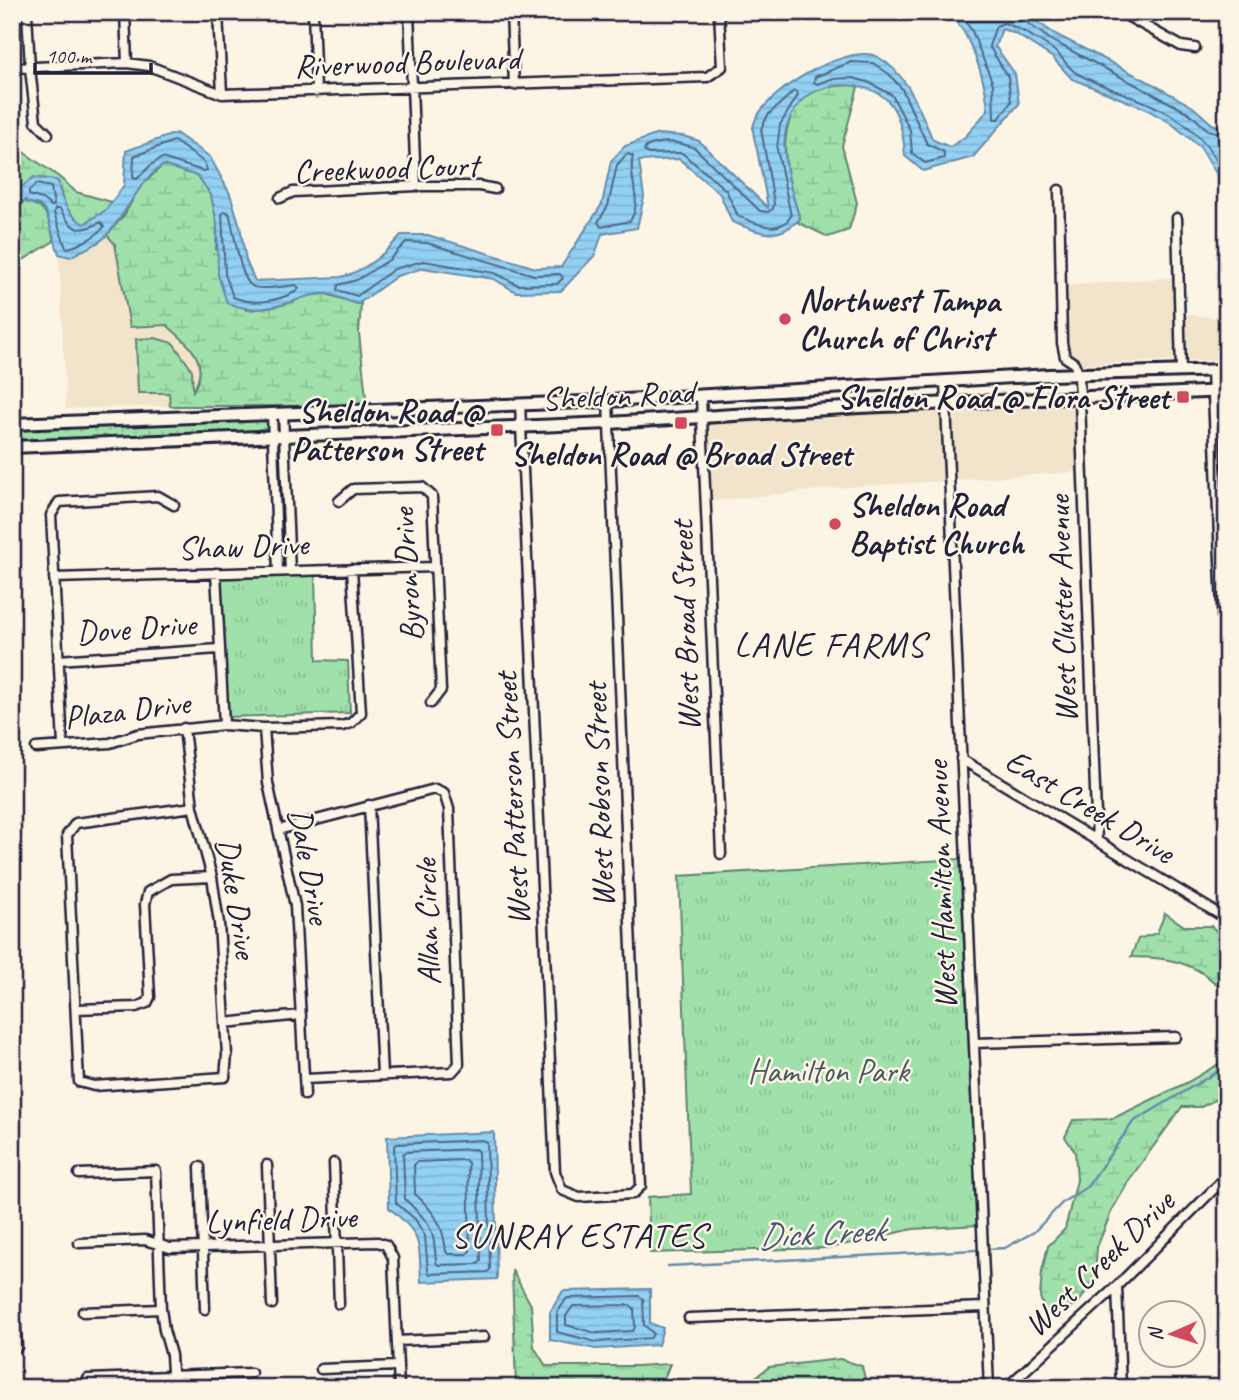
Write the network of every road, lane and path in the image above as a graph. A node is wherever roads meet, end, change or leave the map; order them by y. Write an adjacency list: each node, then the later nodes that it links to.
1 (27, 12): 12 (street)
2 (125, 12): 10 (street)
3 (218, 12): 16 (street)
4 (313, 12): 15 (street)
5 (409, 12): 14 (street)
6 (511, 12): 13 (street)
7 (719, 12): 13 (street, Riverwood Boulevard)
8 (1120, 12): 9 (street)
9 (1195, 48)
10 (127, 63): 12 (street, Riverwood Boulevard); 16 (street, Riverwood Boulevard)
11 (12, 68): 12 (street, Riverwood Boulevard)
12 (30, 68): 17 (street)
13 (514, 85): 14 (street, Riverwood Boulevard)
14 (412, 89): 15 (street, Riverwood Boulevard); 18 (street)
15 (316, 92): 16 (street, Riverwood Boulevard)
16 (222, 94)
17 (48, 134)
18 (416, 186): 19 (street, Creekwood Court); 21 (street, Creekwood Court)
19 (495, 189)
20 (1059, 190): 26 (street)
21 (280, 198)
22 (1177, 219): 25 (street)
23 (1227, 370): 24 (main road, Sheldon Road)
24 (1212, 371): 25 (main road, Sheldon Road); 29 (street)
25 (1181, 372): 26 (main road, Sheldon Road)
26 (1079, 375): 27 (main road, Sheldon Road); 32 (street, West Cluster Avenue)
27 (945, 381): 28 (main road, Sheldon Road); 34 (street, West Hamilton Avenue)
28 (836, 387): 31 (main road, Sheldon Road); 36 (main road)
29 (1213, 391): 30 (main road, Sheldon Road); 32 (main road, Sheldon Road); 56 (street)
30 (1227, 391)
31 (701, 396): 33 (main road, Sheldon Road); 38 (street, West Broad Street)
32 (1080, 397): 34 (main road, Sheldon Road); 65 (street, West Cluster Avenue)
33 (608, 401): 35 (main road, Sheldon Road); 39 (street, West Robson Street)
34 (946, 403): 36 (main road, Sheldon Road); 61 (street, West Hamilton Avenue)
35 (520, 404): 37 (main road, Sheldon Road); 41 (street, West Patterson Street)
36 (837, 409): 38 (main road, Sheldon Road)
37 (277, 413): 40 (main road, Sheldon Road); 42 (street)
38 (703, 417): 39 (main road, Sheldon Road); 66 (street, West Broad Street)
39 (609, 423): 41 (main road, Sheldon Road); 82 (street, West Robson Street)
40 (12, 424)
41 (521, 426): 42 (main road, Sheldon Road); 82 (street, West Patterson Street)
42 (278, 435): 43 (main road, Sheldon Road); 48 (street); 49 (street)
43 (12, 447)
44 (340, 501): 46 (street, Byron Drive)
45 (174, 506): 51 (street)
46 (435, 567): 47 (street, Shaw Drive); 54 (street, Byron Drive)
47 (352, 569): 49 (street, Shaw Drive); 58 (street, Plaza Drive)
48 (278, 571): 49 (street, Shaw Drive); 50 (street, Shaw Drive)
49 (289, 571)
50 (216, 573): 51 (street, Shaw Drive); 52 (street)
51 (54, 578): 53 (street)
52 (219, 649): 53 (street, Dove Drive); 55 (street)
53 (58, 660): 59 (street)
54 (431, 703)
55 (224, 725): 57 (street, Plaza Drive); 58 (street, Plaza Drive)
56 (1227, 727)
57 (184, 728): 59 (street, Plaza Drive); 63 (street, Duke Drive)
58 (264, 728): 64 (street, Dale Drive)
59 (63, 746): 60 (street, Plaza Drive)
60 (36, 748)
61 (961, 759): 65 (street, East Creek Drive); 73 (street, West Hamilton Avenue)
62 (369, 805): 64 (street, Allan Circle); 74 (street); 74 (street, Allan Circle)
63 (193, 807): 67 (street, Duke Drive); 69 (street)
64 (278, 830): 70 (street, Dale Drive)
65 (1097, 841): 68 (street, East Creek Drive)
66 (721, 854)
67 (212, 877): 69 (street); 71 (street, Duke Drive)
68 (1227, 919)
69 (76, 1009): 71 (street, Duke Drive)
70 (301, 1015): 71 (street); 75 (street, Dale Drive)
71 (225, 1023)
72 (1177, 1037): 73 (street)
73 (974, 1043): 92 (street, West Hamilton Avenue)
74 (382, 1075): 75 (street, Allan Circle)
75 (305, 1079): 76 (street, Dale Drive)
76 (305, 1095)
77 (334, 1163): 84 (street)
78 (267, 1165): 86 (street)
79 (200, 1167): 87 (street)
80 (79, 1174): 85 (street)
81 (1227, 1177): 89 (street, West Creek Drive)
82 (562, 1190)
83 (79, 1243): 85 (street, Lynfield Drive)
84 (336, 1243): 86 (street, Lynfield Drive); 91 (street); 98 (street, Lynfield Drive)
85 (158, 1245): 87 (street, Lynfield Drive); 93 (street)
86 (270, 1245): 87 (street, Lynfield Drive); 90 (street)
87 (203, 1247): 94 (street)
88 (12, 1265): 99 (street)
89 (1117, 1286): 108 (street, West Creek Drive); 109 (street)
90 (272, 1304)
91 (339, 1304)
92 (985, 1307): 96 (street, West Creek Drive); 107 (street, West Hamilton Avenue)
93 (161, 1309): 95 (street); 103 (street)
94 (205, 1309)
95 (83, 1311)
96 (689, 1318)
97 (484, 1337): 98 (street)
98 (397, 1341): 100 (street, Lynfield Drive)
99 (17, 1348)
100 (398, 1366): 101 (street); 106 (street, Lynfield Drive)
101 (321, 1369)
102 (251, 1373): 103 (street)
103 (172, 1376): 104 (street); 105 (street)
104 (88, 1379)
105 (173, 1388)
106 (399, 1388)
107 (989, 1388)
108 (1006, 1388)
109 (1121, 1388)

